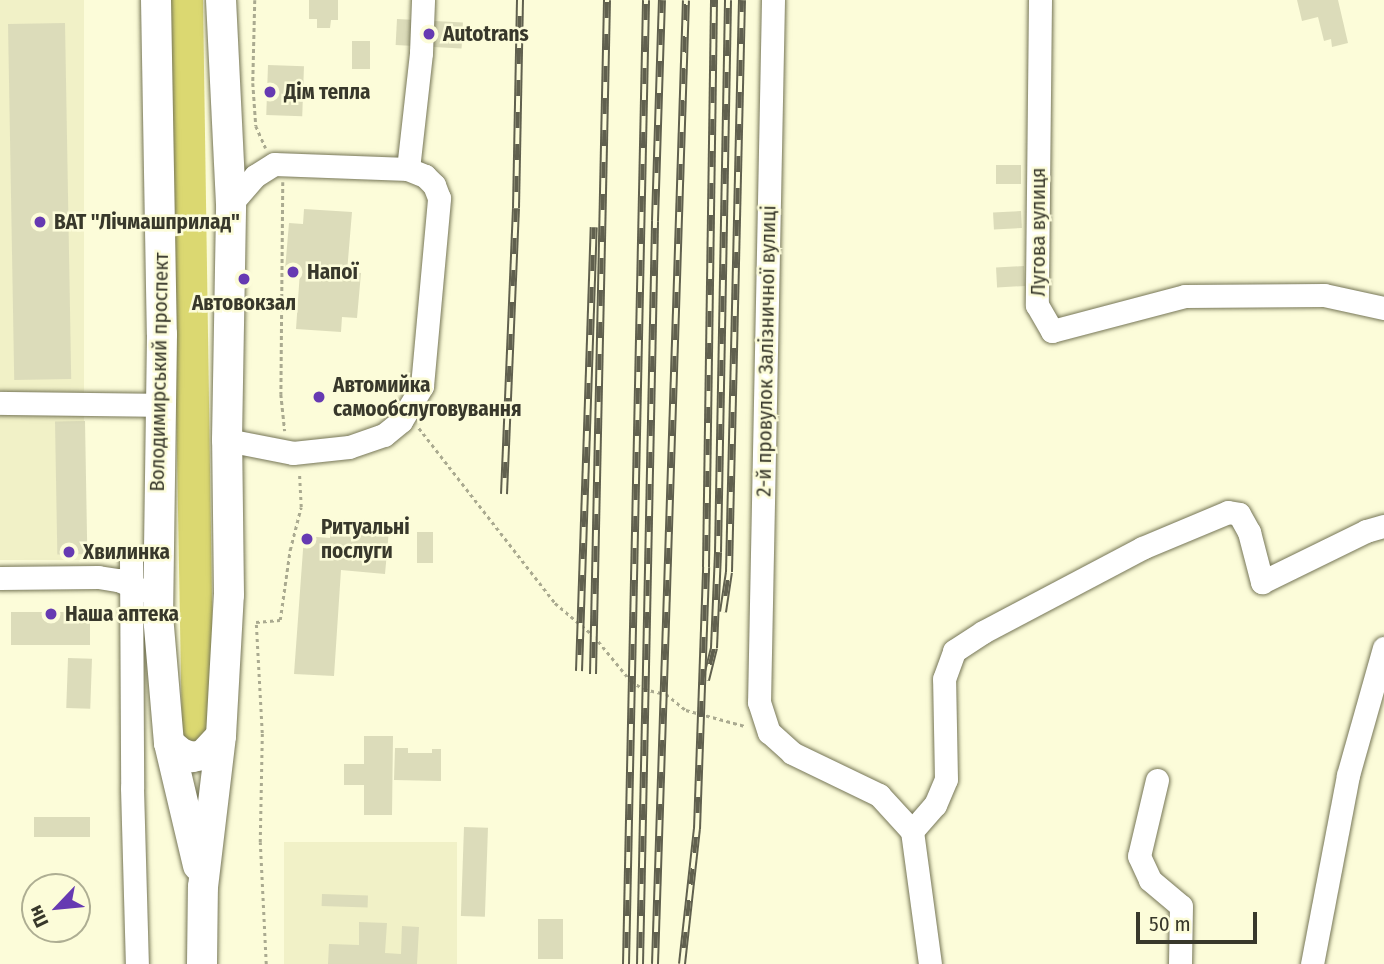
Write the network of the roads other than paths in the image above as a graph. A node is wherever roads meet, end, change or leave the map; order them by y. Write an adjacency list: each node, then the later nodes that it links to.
1 (156, 0): 10 (main road, Володимирський проспект)
2 (221, 0): 7 (main road, Володимирський проспект)
3 (423, 0): 6 (street)
4 (773, 0): 23 (street, 2-й провулок Залізничної вулиці)
5 (1040, 0): 8 (street, Лугова вулиця)
6 (408, 169): 7 (street); 11 (street)
7 (231, 204): 11 (main road, Володимирський проспект)
8 (1384, 308)
9 (0, 403): 10 (street)
10 (160, 405): 13 (main road, Володимирський проспект)
11 (227, 440): 20 (main road, Володимирський проспект)
12 (1384, 526): 23 (street)
13 (157, 527): 14 (street); 18 (main road, Володимирський проспект)
14 (131, 561): 15 (street); 17 (street)
15 (97, 577): 16 (street); 17 (street)
16 (0, 578)
17 (130, 584): 18 (street); 25 (street)
18 (158, 615): 21 (main road, Володимирський проспект)
19 (1384, 648): 29 (street)
20 (221, 736): 21 (main road); 24 (main road, Володимирський проспект)
21 (169, 743): 24 (main road, Володимирський проспект)
22 (1157, 780): 28 (street)
23 (912, 831): 27 (street)
24 (202, 887): 26 (main road, Володимирський проспект)
25 (137, 964)
26 (202, 964)
27 (930, 964)
28 (1180, 964)
29 (1312, 964)

